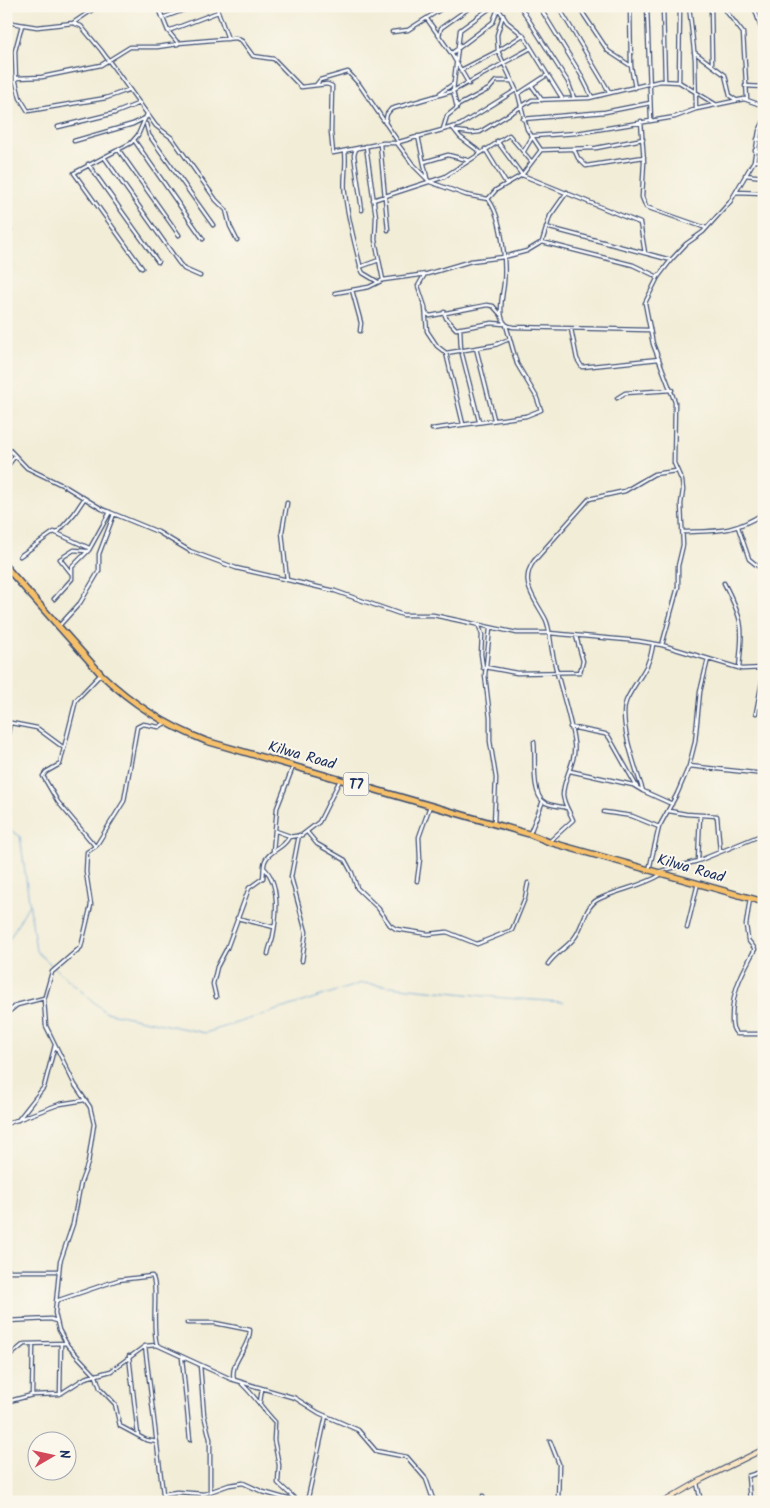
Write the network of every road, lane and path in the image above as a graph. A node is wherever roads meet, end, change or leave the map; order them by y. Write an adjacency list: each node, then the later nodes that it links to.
1 (98, 6): 26 (street)
2 (158, 6): 23 (street)
3 (195, 6): 23 (street)
4 (216, 6): 21 (street)
5 (446, 6): 24 (street)
6 (472, 6): 31 (street)
7 (493, 6): 35 (street)
8 (520, 6): 68 (street)
9 (539, 6): 66 (street)
10 (558, 6): 63 (street)
11 (578, 6): 44 (street)
12 (630, 6): 44 (street)
13 (647, 6): 53 (street)
14 (663, 6): 49 (street)
15 (680, 6): 50 (street)
16 (689, 6): 38 (street)
17 (711, 6): 43 (street)
18 (722, 6): 56 (street)
19 (754, 6): 32 (street)
20 (498, 7): 22 (street); 35 (street)
21 (218, 12): 28 (street); 33 (street)
22 (503, 15): 30 (street); 37 (street)
23 (162, 18): 28 (street)
24 (427, 19): 29 (street); 31 (street)
25 (6, 22): 27 (street)
26 (73, 23): 27 (street); 40 (street)
27 (22, 25): 47 (street)
28 (168, 30): 34 (street)
29 (392, 32)
30 (523, 35): 36 (street); 37 (street)
31 (439, 36): 39 (street)
32 (764, 38)
33 (228, 39): 34 (street); 54 (street)
34 (179, 44): 40 (street)
35 (459, 47): 39 (street); 41 (street)
36 (531, 48): 42 (street); 46 (street)
37 (498, 52): 42 (street); 45 (street)
38 (694, 52): 43 (street); 62 (street)
39 (451, 53): 41 (street)
40 (107, 59): 47 (street); 59 (street)
41 (456, 61): 45 (street); 51 (street)
42 (505, 65): 48 (street); 52 (street)
43 (712, 65): 71 (street)
44 (631, 66): 58 (street)
45 (461, 70): 52 (street)
46 (547, 75): 55 (street); 67 (street)
47 (16, 78): 59 (street)
48 (511, 81): 60 (street); 75 (street)
49 (666, 81): 50 (street); 53 (street)
50 (679, 82): 62 (street)
51 (454, 84): 61 (street); 64 (street)
52 (469, 84): 61 (street)
53 (650, 84): 58 (street); 73 (street)
54 (316, 85): 85 (street); 108 (street)
55 (532, 86): 65 (street); 70 (street)
56 (745, 86): 57 (street); 69 (street)
57 (764, 87)
58 (635, 88): 63 (street)
59 (129, 90): 72 (street)
60 (516, 90): 65 (street); 87 (street)
61 (453, 91): 64 (street); 75 (street)
62 (696, 92): 74 (street); 78 (street)
63 (610, 93): 66 (street)
64 (439, 94): 85 (street)
65 (518, 94): 76 (street)
66 (592, 97): 68 (street)
67 (562, 98): 68 (street); 70 (street)
68 (574, 98)
69 (747, 99): 71 (street); 77 (street)
70 (542, 100): 76 (street)
71 (737, 100): 74 (street)
72 (140, 103): 79 (street); 88 (street)
73 (650, 103): 80 (street); 81 (street)
74 (715, 104): 78 (street)
75 (457, 106): 89 (street)
76 (522, 106): 80 (street); 90 (street)
77 (764, 106)
78 (696, 108): 81 (street)
79 (147, 116): 84 (street); 95 (street); 140 (street)
80 (523, 120): 92 (street)
81 (651, 120): 83 (street)
82 (764, 120): 86 (street)
83 (641, 121): 92 (street); 93 (street)
84 (145, 122): 96 (street); 132 (street)
85 (386, 123): 99 (street)
86 (762, 126): 94 (street)
87 (452, 127): 89 (street); 90 (street)
88 (58, 128)
89 (443, 129): 91 (street)
90 (456, 132): 110 (street)
91 (418, 136): 99 (street); 116 (street)
92 (533, 136): 106 (street); 109 (street)
93 (643, 139): 104 (street); 113 (street)
94 (757, 139): 97 (street); 107 (street)
95 (74, 140)
96 (134, 140): 105 (street); 139 (street)
97 (764, 140)
98 (497, 142): 103 (street); 109 (street); 120 (street)
99 (399, 143): 100 (street); 123 (street)
100 (380, 144): 101 (street); 128 (street)
101 (366, 146): 102 (street); 130 (street)
102 (357, 148): 108 (street); 131 (street)
103 (486, 149): 110 (street); 124 (street)
104 (574, 149): 106 (street); 113 (street)
105 (118, 150): 112 (street); 138 (street)
106 (541, 150): 117 (street)
107 (755, 150): 111 (street); 115 (street)
108 (345, 151): 147 (street)
109 (524, 151): 117 (street)
110 (481, 152): 114 (street)
111 (764, 153)
112 (104, 157): 119 (street); 150 (street)
113 (644, 157): 134 (street)
114 (468, 160): 116 (street); 123 (street)
115 (754, 161): 118 (street); 121 (street)
116 (424, 162): 123 (street)
117 (531, 162): 120 (street)
118 (764, 162)
119 (88, 164): 146 (street); 148 (street)
120 (522, 174): 124 (street); 125 (street)
121 (745, 175): 122 (street); 126 (street)
122 (764, 177)
123 (429, 180): 128 (street); 129 (street)
124 (506, 183): 129 (street)
125 (567, 192): 133 (street); 142 (street)
126 (736, 192): 127 (street); 134 (street)
127 (764, 193)
128 (385, 195): 130 (street); 136 (street)
129 (488, 199): 143 (street)
130 (373, 200): 144 (street)
131 (362, 210)
132 (214, 224)
133 (546, 226): 141 (street); 142 (street)
134 (707, 228): 145 (street)
135 (10, 230): 137 (street)
136 (388, 230)
137 (6, 232)
138 (179, 235)
139 (203, 238)
140 (237, 240)
141 (542, 242): 143 (street); 151 (street)
142 (645, 253): 145 (street)
143 (504, 257): 149 (street); 158 (street)
144 (379, 260): 147 (street); 152 (street)
145 (671, 260): 151 (street)
146 (158, 262)
147 (360, 267): 153 (street)
148 (142, 268)
149 (425, 274): 152 (street); 156 (street)
150 (200, 276)
151 (658, 276): 162 (street)
152 (383, 280): 153 (street)
153 (378, 282): 154 (street)
154 (352, 290): 155 (street); 163 (street)
155 (335, 293)
156 (425, 312): 157 (street); 167 (street)
157 (444, 312): 158 (street); 160 (street)
158 (502, 316): 159 (street)
159 (505, 324): 160 (street); 161 (street); 164 (street)
160 (460, 328): 166 (street)
161 (571, 329): 162 (street); 168 (street)
162 (649, 330): 168 (street)
163 (360, 331)
164 (508, 340): 165 (street); 171 (street)
165 (476, 348): 166 (street); 171 (street)
166 (461, 350): 167 (street); 172 (street)
167 (446, 353): 173 (street)
168 (659, 359): 169 (street)
169 (672, 390): 170 (street); 178 (street)
170 (617, 398)
171 (495, 420): 172 (street)
172 (479, 421): 173 (street)
173 (463, 424): 174 (street)
174 (432, 429)
175 (6, 446): 176 (street)
176 (14, 456): 177 (street); 179 (street)
177 (6, 468)
178 (676, 471): 186 (street); 198 (street)
179 (84, 499): 181 (street); 185 (street)
180 (287, 503): 192 (street)
181 (110, 512): 183 (street); 187 (street)
182 (764, 513): 184 (street)
183 (114, 514): 192 (street); 195 (street)
184 (738, 527): 186 (street); 190 (street)
185 (58, 532): 187 (street); 188 (street)
186 (683, 532): 201 (street)
187 (88, 550): 191 (street); 191 (street)
188 (20, 556)
189 (6, 567): 195 (highway, Kilwa Road / T7)
190 (764, 571)
191 (72, 574): 194 (street)
192 (287, 580): 196 (street)
193 (724, 583): 204 (street)
194 (54, 599)
195 (58, 626): 207 (highway, Kilwa Road / T7)
196 (479, 626): 197 (street); 208 (street)
197 (490, 629): 198 (street); 203 (street)
198 (549, 633): 199 (street); 206 (street)
199 (576, 636): 200 (street); 206 (street)
200 (653, 644): 201 (street); 224 (street)
201 (662, 645): 202 (street)
202 (708, 659): 204 (street); 219 (street)
203 (485, 667): 206 (street); 208 (street)
204 (739, 668): 205 (street)
205 (764, 670): 209 (street)
206 (555, 672): 213 (street)
207 (101, 674): 211 (highway, Kilwa Road / T7); 217 (street)
208 (485, 685): 232 (street)
209 (756, 713)
210 (6, 722): 212 (street)
211 (165, 722): 218 (highway, Kilwa Road / T7); 241 (street)
212 (10, 723): 214 (street); 217 (street)
213 (570, 727): 220 (street); 223 (street)
214 (7, 731): 216 (street)
215 (534, 742): 225 (street)
216 (6, 746)
217 (64, 748): 241 (street)
218 (294, 766): 222 (highway, Kilwa Road / T7); 234 (street)
219 (689, 766): 221 (street); 226 (street)
220 (570, 771): 223 (street); 228 (street)
221 (764, 774)
222 (341, 779): 227 (highway, Kilwa Road / T7); 235 (street)
223 (638, 787): 224 (street)
224 (643, 791): 226 (street)
225 (543, 802): 228 (street); 236 (street)
226 (672, 804): 229 (street)
227 (430, 806): 232 (highway, Kilwa Road / T7); 248 (street)
228 (567, 808): 240 (street)
229 (669, 811): 231 (street); 233 (street)
230 (604, 812): 233 (street)
231 (700, 815): 242 (street); 244 (street)
232 (494, 824): 236 (highway, Kilwa Road / T7)
233 (659, 827): 246 (street)
234 (276, 831): 239 (street); 243 (street)
235 (307, 832): 238 (street); 249 (street)
236 (529, 834): 240 (highway, Kilwa Road / T7)
237 (764, 834): 242 (street)
238 (299, 835): 239 (street); 257 (street)
239 (290, 836): 243 (street)
240 (549, 842): 246 (highway, Kilwa Road / T7)
241 (95, 847): 260 (street)
242 (720, 851): 244 (street)
243 (273, 852): 245 (street)
244 (698, 861): 247 (street)
245 (264, 868): 253 (street); 254 (street)
246 (648, 870): 247 (highway, Kilwa Road / T7)
247 (661, 872): 250 (highway, Kilwa Road / T7); 258 (street)
248 (417, 881)
249 (528, 883)
250 (698, 883): 251 (highway, Kilwa Road / T7); 255 (street)
251 (750, 898): 252 (highway, Kilwa Road / T7); 262 (street)
252 (764, 902)
253 (237, 918): 254 (street); 259 (street)
254 (274, 927): 256 (street)
255 (688, 928)
256 (268, 954)
257 (302, 961)
258 (548, 964)
259 (216, 997)
260 (44, 998): 261 (street); 263 (street)
261 (6, 1014)
262 (764, 1034)
263 (55, 1044): 264 (street); 265 (street)
264 (85, 1100): 265 (street); 268 (street)
265 (18, 1120): 266 (street)
266 (6, 1124)
267 (6, 1271): 268 (street)
268 (59, 1271): 269 (street)
269 (56, 1301): 271 (street); 276 (street)
270 (6, 1320): 271 (street)
271 (57, 1322): 274 (street)
272 (186, 1323): 283 (street)
273 (60, 1343): 274 (street); 275 (street); 286 (street)
274 (66, 1343): 282 (street)
275 (33, 1344): 280 (street); 287 (street)
276 (157, 1345): 277 (street); 279 (street)
277 (145, 1346): 278 (street); 294 (street)
278 (129, 1356): 282 (street); 291 (street)
279 (182, 1358): 281 (street); 292 (street)
280 (6, 1359)
281 (200, 1365): 283 (street); 298 (street)
282 (96, 1376): 286 (street); 291 (street)
283 (234, 1380): 284 (street)
284 (241, 1382): 285 (street); 289 (street)
285 (262, 1389): 289 (street); 290 (street)
286 (60, 1394): 287 (street)
287 (32, 1395): 288 (street)
288 (6, 1402)
289 (260, 1402): 301 (street)
290 (326, 1416): 303 (street); 304 (street)
291 (138, 1435): 294 (street)
292 (190, 1440)
293 (550, 1441): 306 (street)
294 (157, 1442): 299 (street)
295 (764, 1449): 297 (street)
296 (764, 1471): 309 (street)
297 (697, 1483): 307 (street); 308 (street)
298 (210, 1492): 299 (street); 301 (street)
299 (163, 1494): 302 (street)
300 (483, 1496): 305 (street)
301 (297, 1500)
302 (166, 1502)
303 (307, 1502)
304 (434, 1502)
305 (482, 1502)
306 (558, 1502)
307 (663, 1502)
308 (702, 1502)
309 (750, 1502)

